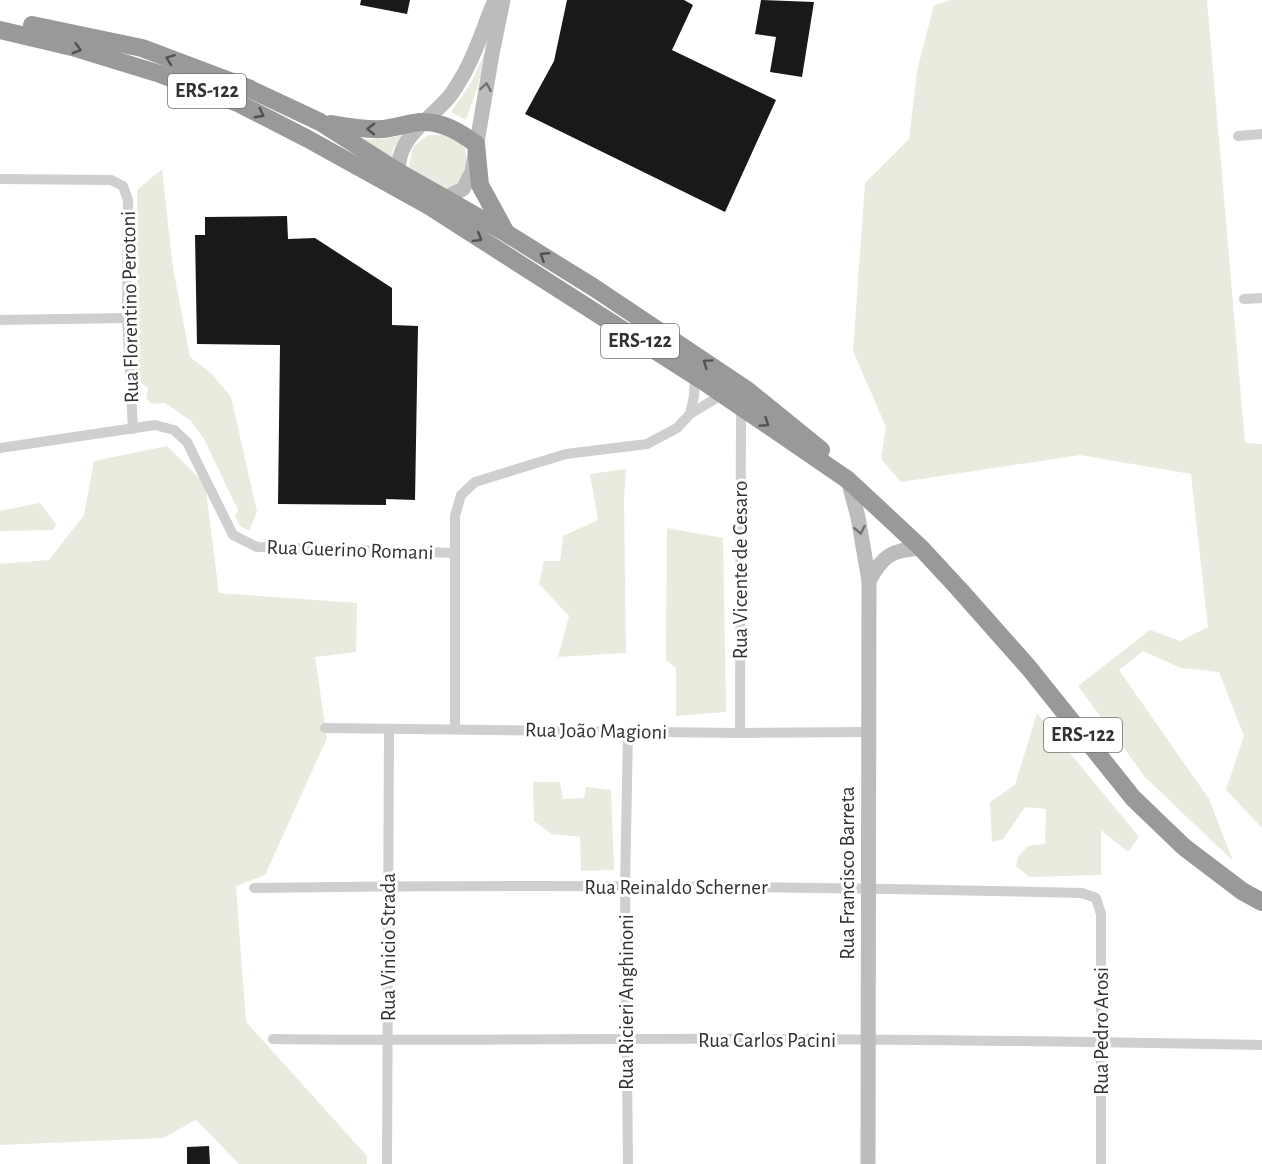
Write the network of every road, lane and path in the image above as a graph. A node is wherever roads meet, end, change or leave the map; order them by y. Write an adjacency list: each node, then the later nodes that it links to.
1 (495, 0): 6 (street)
2 (503, 0): 9 (street, one-way to 2)
3 (0, 19): 5 (highway, ERS-122, one-way to 3)
4 (0, 30): 12 (highway, ERS-122, one-way to 12)
5 (320, 122): 6 (highway, one-way to 5); 10 (highway, ERS-122)
6 (421, 122): 9 (highway); 10 (street)
7 (1262, 134): 8 (street)
8 (1238, 136)
9 (476, 144): 13 (street); 14 (highway)
10 (397, 171): 12 (street); 13 (highway, ERS-122)
11 (0, 179): 17 (street, Rua Florentino Perotoni)
12 (399, 189): 13 (highway, ERS-122)
13 (436, 202): 14 (highway, ERS-122); 19 (highway, ERS-122, one-way to 19)
14 (506, 233): 25 (highway, ERS-122, one-way to 14)
15 (1262, 298): 16 (street)
16 (1244, 299)
17 (127, 318): 18 (street); 23 (street, Rua Florentino Perotoni)
18 (0, 320)
19 (695, 375): 20 (highway, ERS-122); 22 (street)
20 (723, 394): 21 (highway, ERS-122); 22 (street)
21 (741, 407): 25 (highway, ERS-122, one-way to 25); 34 (street, Rua Vicente de Cesaro)
22 (690, 414): 27 (street)
23 (133, 429): 24 (street, Rua Guerino Romani); 27 (street, Rua Guerino Romani)
24 (0, 448)
25 (848, 480): 26 (highway, ERS-122); 28 (street, Rua Francisco Barreta, one-way to 28)
26 (921, 548): 28 (street); 40 (highway, ERS-122)
27 (454, 553): 30 (street)
28 (869, 581): 33 (street, Rua Francisco Barreta)
29 (325, 728): 31 (street, Rua João Magioni)
30 (455, 728): 31 (street, Rua João Magioni); 32 (street, Rua João Magioni)
31 (389, 730): 35 (street, Rua Vinicio Strada)
32 (628, 732): 34 (street, Rua João Magioni); 36 (street, Rua Ricieri Anghinoni)
33 (868, 732): 34 (street, Rua João Magioni); 37 (street, Rua Francisco Barreta)
34 (740, 733)
35 (388, 886): 36 (street, Rua Reinaldo Scherner); 38 (street, Rua Reinaldo Scherner); 44 (street, Rua Vinicio Strada)
36 (625, 886): 37 (street, Rua Reinaldo Scherner); 41 (street, Rua Ricieri Anghinoni)
37 (867, 887): 39 (street, Rua Reinaldo Scherner); 43 (street, Rua Francisco Barreta)
38 (254, 888)
39 (1096, 898): 45 (street, Rua Pedro Arosi)
40 (1262, 902)
41 (626, 1039): 43 (street, Rua Carlos Pacini); 44 (street, Rua Carlos Pacini); 48 (street, Rua Ricieri Anghinoni)
42 (273, 1040): 44 (street, Rua Carlos Pacini)
43 (868, 1040): 45 (street, Rua Carlos Pacini); 49 (street, Rua Francisco Barreta)
44 (387, 1041): 47 (street, Rua Vinicio Strada)
45 (1100, 1042): 46 (street, Rua Carlos Pacini); 50 (street, Rua Pedro Arosi)
46 (1262, 1045)
47 (387, 1164)
48 (628, 1164)
49 (868, 1164)
50 (1101, 1164)

